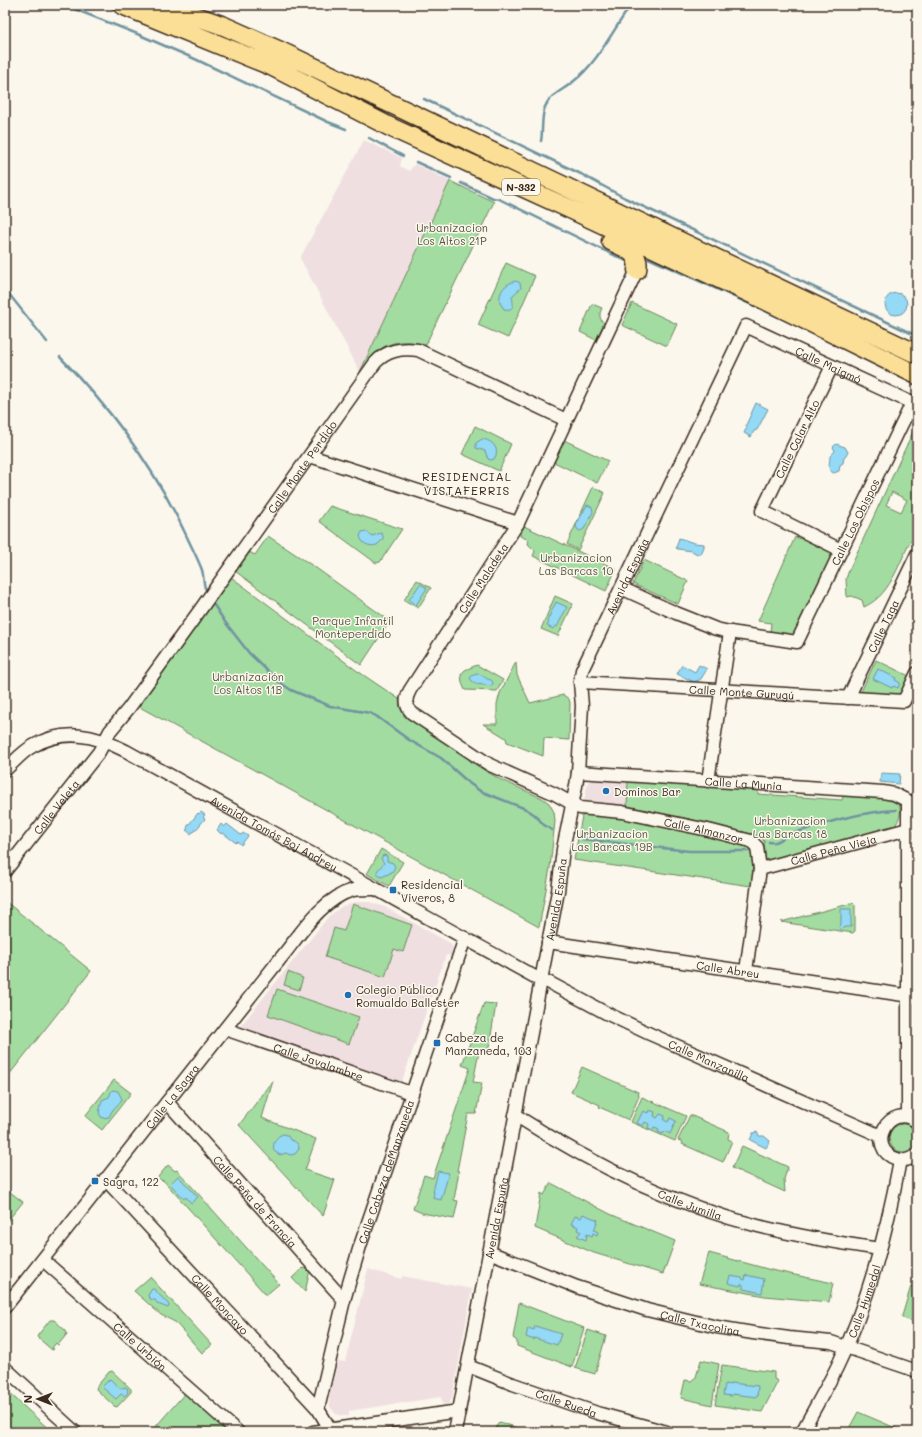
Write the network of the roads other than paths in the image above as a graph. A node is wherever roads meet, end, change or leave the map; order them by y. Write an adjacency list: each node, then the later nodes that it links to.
1 (122, 5): 4 (highway, N-332)
2 (164, 5): 5 (highway, N-332)
3 (178, 5): 5 (highway)
4 (173, 25): 6 (highway); 10 (highway, N-332)
5 (224, 26): 8 (highway, N-332)
6 (637, 270): 12 (street, Calle Maladeta)
7 (746, 326): 9 (street, Calle Maigmó); 17 (street, Avenida Espuña)
8 (917, 354)
9 (832, 366): 11 (street, Calle Maigmó); 15 (street, Calle Calar Alto)
10 (917, 375)
11 (912, 403): 15 (street, Calle Los Obispos)
12 (566, 420): 13 (street, Calle Monte Perdido); 14 (street, Calle Maladeta)
13 (310, 456): 14 (street); 23 (street, Calle Monte Perdido)
14 (518, 523): 28 (street, Calle Maladeta)
15 (841, 550): 18 (street, Calle Los Obispos)
16 (917, 554): 22 (street, Calle Taga)
17 (621, 588): 18 (street); 20 (street, Avenida Espuña)
18 (730, 632): 21 (street)
19 (915, 680): 22 (street, Calle Monte Gurugú)
20 (580, 682): 21 (street, Calle Monte Gurugú); 25 (street, Avenida Espuña)
21 (721, 690): 22 (street, Calle Monte Gurugú); 26 (street)
22 (848, 698)
23 (105, 741): 24 (street, Avenida Tomás Boj Andreu); 32 (street, Calle Veleta); 33 (street, Avenida Tomás Boj Andreu)
24 (5, 770)
25 (578, 772): 26 (street, Calle La Munia); 28 (street, Avenida Espuña)
26 (708, 781): 27 (street, Calle La Munia)
27 (912, 799): 29 (street)
28 (572, 804): 31 (street, Calle Almanzor); 37 (street, Avenida Espuña)
29 (908, 829): 30 (street); 31 (street, Calle Peña Vieja)
30 (912, 855): 40 (street)
31 (760, 869): 38 (street, Calle Almanzor)
32 (5, 871)
33 (344, 871): 34 (street, Avenida Tomás Boj Andreu); 35 (street)
34 (377, 889): 35 (street, Calle La Sagra); 36 (street, Avenida Tomás Boj Andreu)
35 (346, 893): 41 (street, Calle La Sagra)
36 (464, 938): 39 (street, Avenida Tomás Boj Andreu); 42 (street, Calle Cabeza deManzaneda)
37 (548, 942): 38 (street, Calle Abreu); 39 (street, Avenida Espuña)
38 (746, 971): 40 (street, Calle Abreu)
39 (541, 979): 44 (street, Avenida Espuña); 46 (street, Calle Manzanilla)
40 (912, 996): 45 (street)
41 (225, 1029): 42 (street, Calle Javalambre); 43 (street, Calle La Sagra)
42 (411, 1093): 53 (street, Calle Cabeza deManzaneda)
43 (167, 1102): 49 (street, Calle La Sagra); 53 (street, Calle Peña de Francia)
44 (516, 1115): 50 (street, Calle Jumilla); 51 (street, Avenida Espuña)
45 (912, 1120): 46 (street)
46 (881, 1136): 48 (street)
47 (917, 1155): 48 (street)
48 (900, 1160): 50 (street, Calle Humedal)
49 (105, 1179): 52 (street, Calle La Sagra); 59 (street, Calle Moncayo)
50 (880, 1249): 55 (street, Calle Humedal)
51 (489, 1252): 55 (street, Calle Txacolina); 56 (street, Avenida Espuña)
52 (43, 1260): 54 (street, Calle La Sagra); 63 (street, Calle Urbión)
53 (344, 1300): 59 (street, Calle Cabeza deManzaneda)
54 (5, 1307)
55 (845, 1347): 58 (street, Calle Txacolina); 67 (street, Calle Humedal)
56 (468, 1366): 60 (street, Avenida Espuña); 66 (street, Calle Rueda)
57 (5, 1368): 62 (street)
58 (917, 1371)
59 (318, 1409): 61 (street, Calle Moncayo)
60 (459, 1411): 61 (street); 65 (street, Avenida Espuña)
61 (332, 1431): 64 (street)
62 (75, 1432)
63 (238, 1432)
64 (313, 1432)
65 (455, 1432)
66 (667, 1432)
67 (802, 1432)

